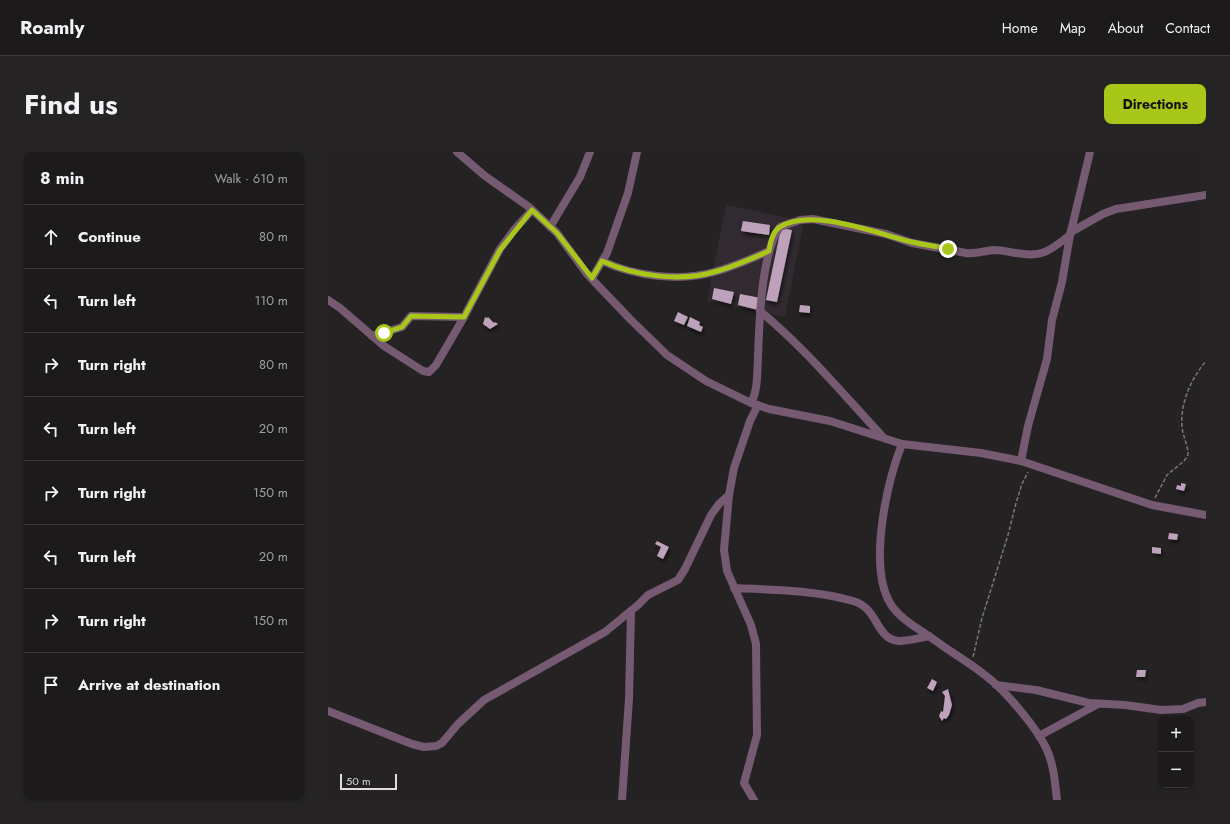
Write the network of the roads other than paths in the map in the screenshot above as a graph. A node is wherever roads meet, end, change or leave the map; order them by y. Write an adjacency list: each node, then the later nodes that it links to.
1 (457, 152): 6 (street)
2 (590, 152): 7 (street)
3 (638, 152): 10 (street)
4 (1090, 152): 8 (street)
5 (1206, 195): 8 (street)
6 (532, 210): 7 (street); 14 (street)
7 (550, 227): 11 (street)
8 (1070, 234): 9 (street); 19 (street)
9 (769, 251): 10 (street); 13 (street)
10 (602, 261): 11 (street)
11 (592, 278): 16 (street)
12 (328, 300): 15 (street)
13 (760, 311): 16 (street); 17 (street)
14 (464, 317): 15 (street); 15 (street)
15 (372, 336)
16 (755, 404): 17 (street); 20 (street)
17 (883, 437): 18 (street)
18 (902, 444): 19 (street); 24 (street)
19 (1025, 462): 21 (street)
20 (729, 495): 22 (street); 23 (street)
21 (1206, 515)
22 (734, 588): 24 (street); 31 (street)
23 (631, 611): 28 (street); 30 (street)
24 (929, 636): 25 (street)
25 (996, 685): 27 (street); 29 (street)
26 (1206, 702): 27 (street)
27 (1099, 704): 29 (street)
28 (328, 711)
29 (1039, 736): 32 (street)
30 (622, 800)
31 (754, 800)
32 (1057, 800)

